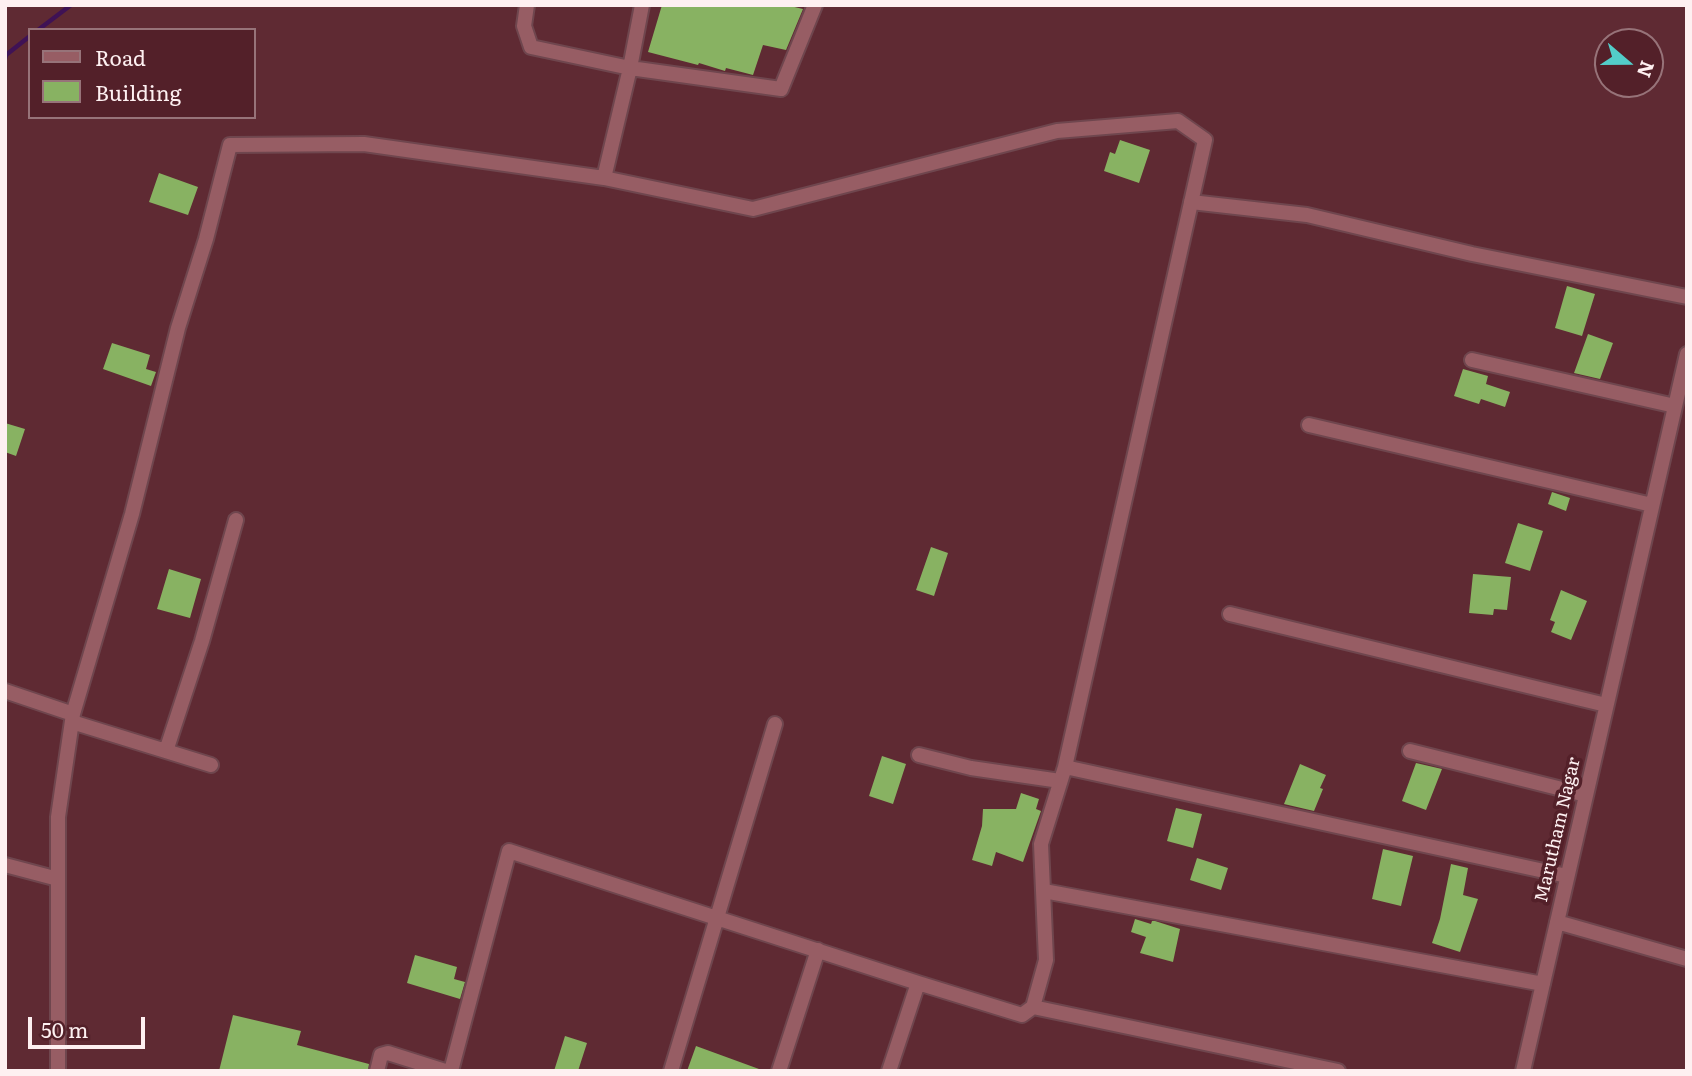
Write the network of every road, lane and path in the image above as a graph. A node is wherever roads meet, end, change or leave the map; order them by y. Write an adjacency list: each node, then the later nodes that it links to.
1 (527, 5): 4 (street)
2 (642, 5): 4 (street)
3 (815, 5): 4 (street)
4 (630, 68): 5 (street)
5 (604, 178): 6 (street); 17 (street)
6 (1191, 202): 7 (street); 23 (street)
7 (1687, 297)
8 (1687, 354): 10 (street, Marutham Nagar)
9 (1472, 360): 10 (street)
10 (1675, 406): 12 (street, Marutham Nagar)
11 (1309, 425): 12 (street)
12 (1652, 505): 16 (street, Marutham Nagar)
13 (236, 520): 19 (street)
14 (1230, 614): 16 (street)
15 (5, 691): 17 (street)
16 (1606, 705): 25 (street, Marutham Nagar)
17 (73, 718): 19 (street); 28 (street)
18 (775, 724): 30 (street)
19 (166, 751): 22 (street)
20 (1410, 751): 25 (street)
21 (919, 755): 24 (street)
22 (211, 765)
23 (1065, 766): 24 (street); 27 (street)
24 (1060, 782): 29 (street)
25 (1586, 795): 27 (street, Marutham Nagar)
26 (5, 865): 28 (street)
27 (1567, 876): 31 (street, Marutham Nagar)
28 (58, 879): 37 (street)
29 (1044, 891): 35 (street); 36 (street)
30 (717, 918): 32 (street); 40 (street); 41 (street)
31 (1557, 922): 33 (street); 35 (street, Marutham Nagar)
32 (818, 950): 34 (street); 42 (street)
33 (1687, 959)
34 (918, 983): 36 (street); 43 (street)
35 (1543, 984): 45 (street, Marutham Nagar)
36 (1033, 1007): 44 (street)
37 (58, 1071)
38 (377, 1071): 39 (street)
39 (445, 1071)
40 (451, 1071)
41 (671, 1071)
42 (779, 1071)
43 (889, 1071)
44 (1338, 1071)
45 (1522, 1071)

